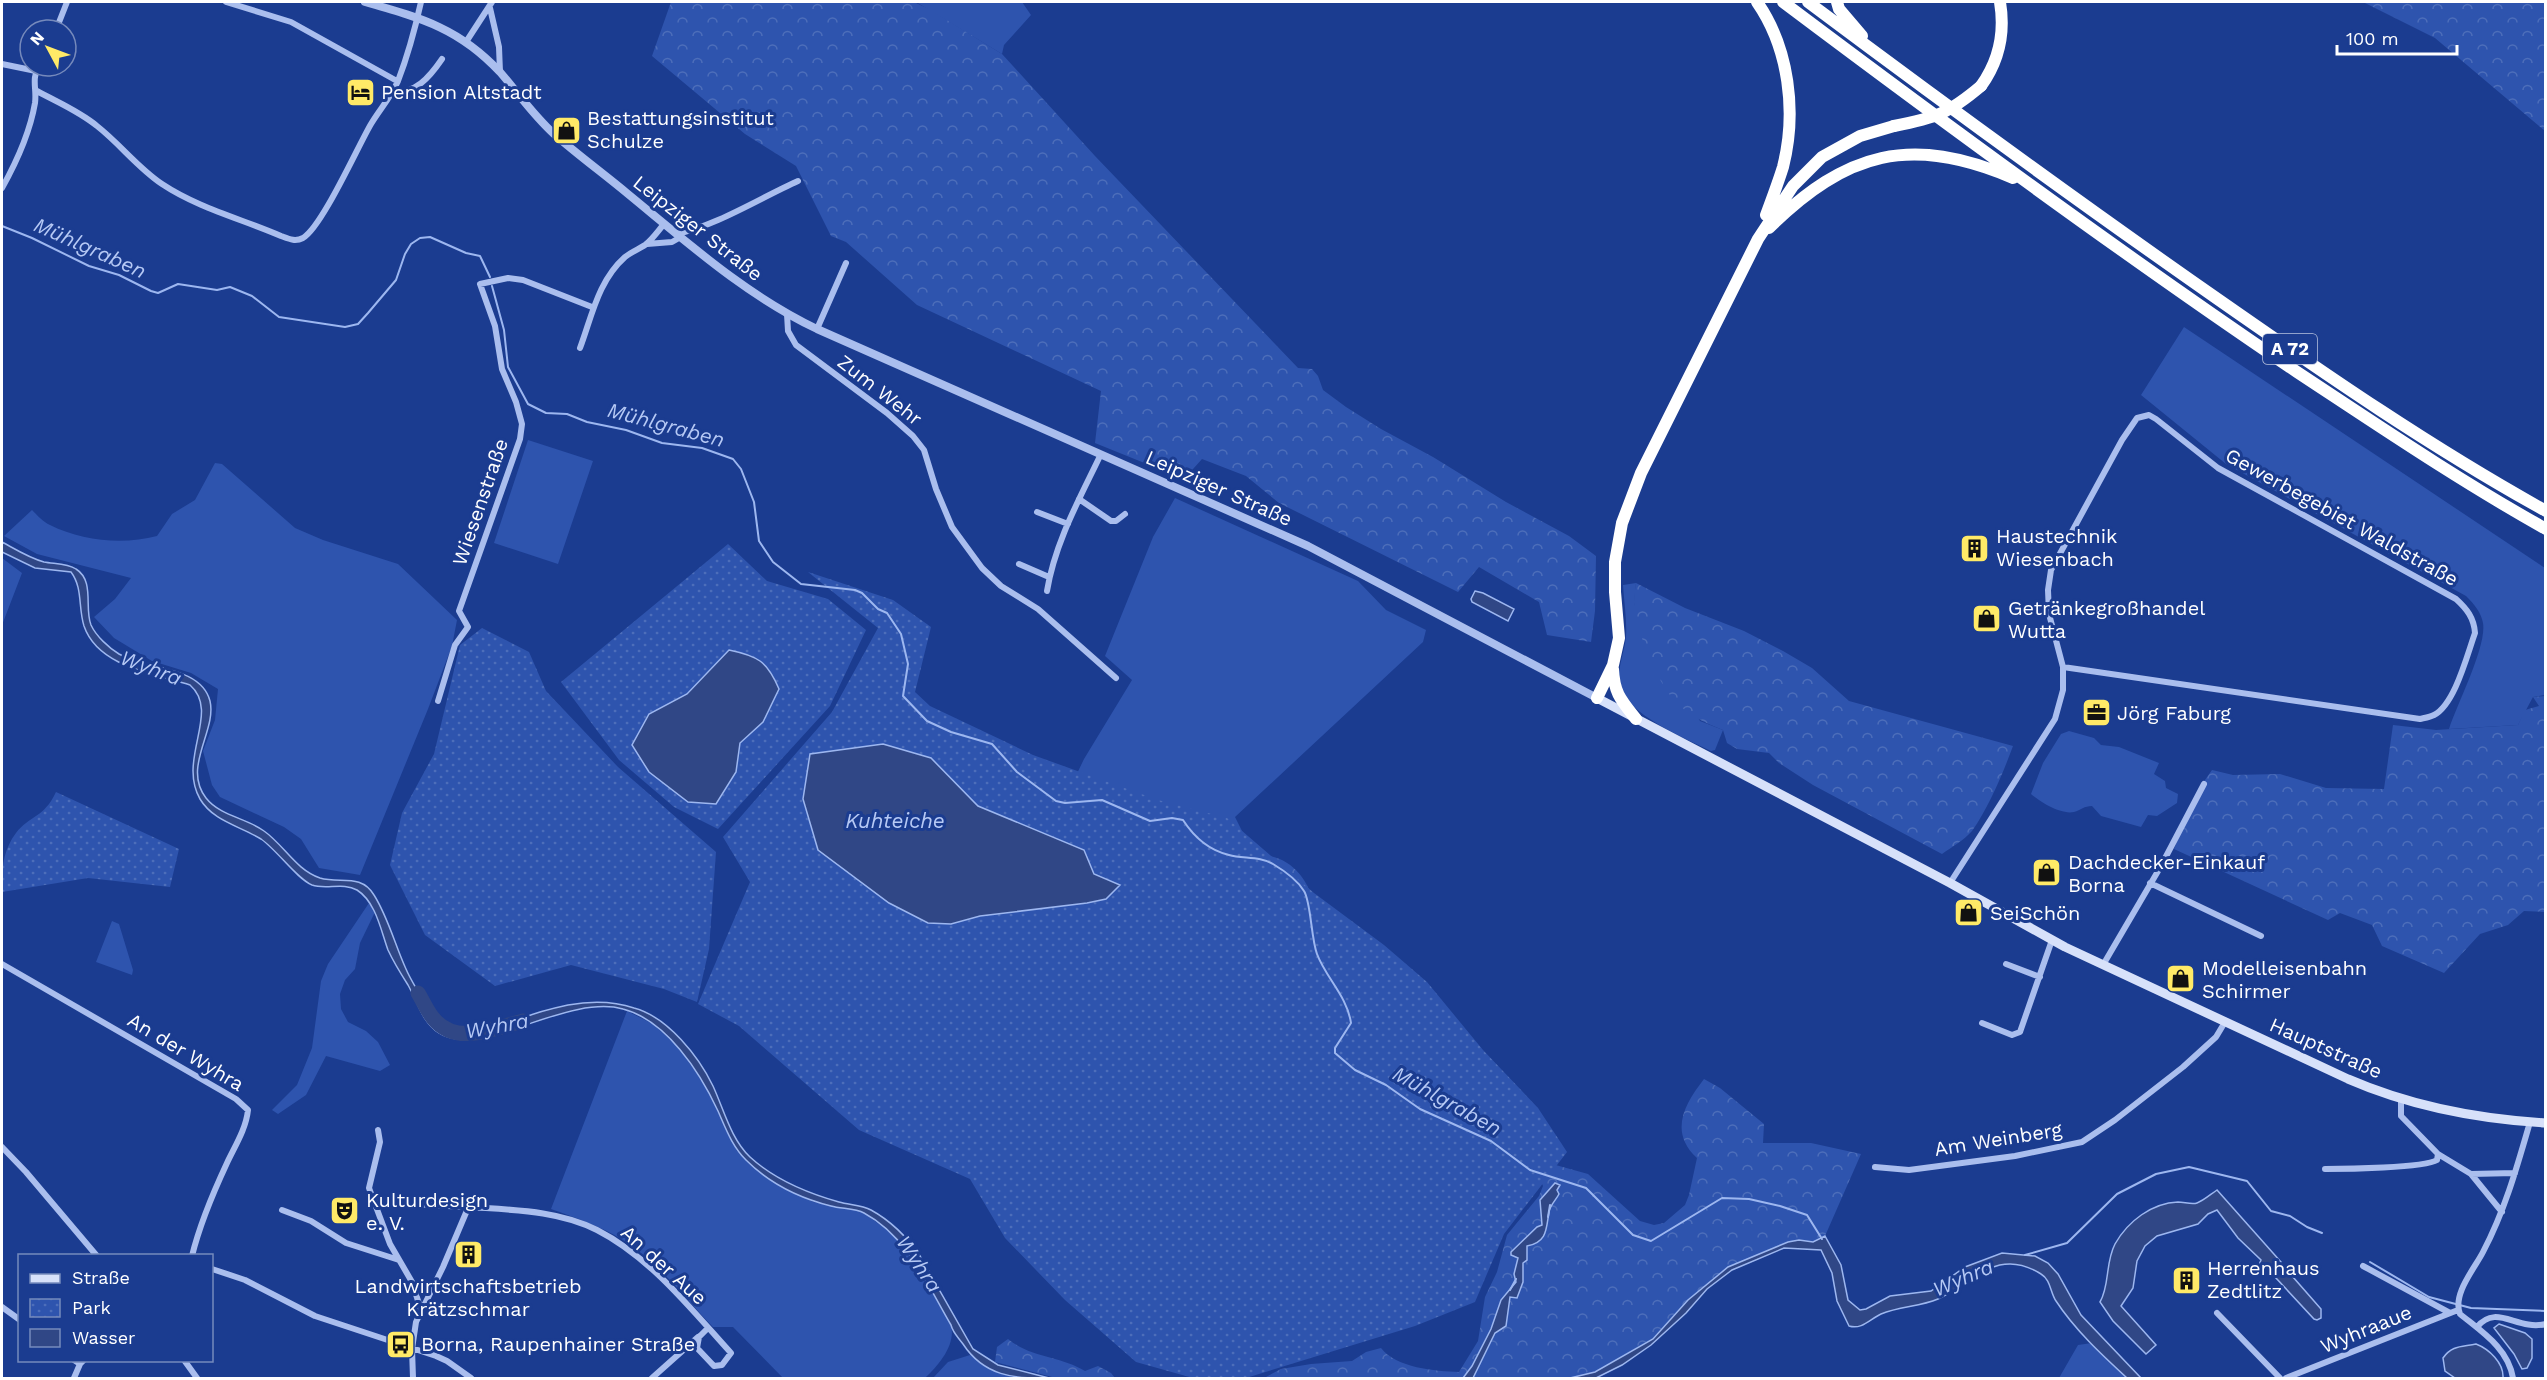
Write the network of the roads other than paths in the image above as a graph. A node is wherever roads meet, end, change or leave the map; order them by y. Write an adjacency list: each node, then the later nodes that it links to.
1 (67, 2): 12 (street)
2 (226, 2): 20 (street)
3 (365, 2): 11 (street, Leipziger Straße)
4 (421, 2): 11 (street)
5 (1757, 2): 28 (highway)
6 (1783, 2): 24 (highway, A 72)
7 (1808, 2): 14 (highway, A 72)
8 (1837, 2): 14 (highway)
9 (2000, 2): 28 (highway, bridge)
10 (491, 5): 13 (street); 18 (street)
11 (418, 17): 13 (street, Leipziger Straße); 20 (street)
12 (61, 18)
13 (466, 42): 18 (street, Leipziger Straße)
14 (1873, 51): 37 (highway, A 72)
15 (442, 59): 22 (street)
16 (2, 64): 17 (street)
17 (18, 66)
18 (500, 73): 26 (street, Leipziger Straße)
19 (34, 78): 21 (street)
20 (398, 81): 22 (street)
21 (37, 91): 22 (street); 25 (street)
22 (392, 93)
23 (798, 181): 27 (street)
24 (2033, 187): 28 (highway); 41 (highway, A 72)
25 (2, 188)
26 (664, 224): 27 (street, Leipziger Straße); 29 (street)
27 (676, 238): 29 (street); 32 (street, Leipziger Straße)
28 (1758, 239): 45 (highway)
29 (647, 243): 31 (street)
30 (846, 263): 33 (street)
31 (592, 308): 34 (street); 49 (street, Wiesenstraße)
32 (787, 314): 33 (street, Leipziger Straße); 47 (street, Zum Wehr)
33 (817, 329): 35 (street, Leipziger Straße)
34 (580, 348)
35 (1101, 454): 36 (street); 48 (street, Leipziger Straße)
36 (1079, 499): 39 (street); 40 (street)
37 (2546, 511)
38 (1036, 512): 40 (street)
39 (1125, 514)
40 (1068, 524): 43 (street)
41 (2546, 529)
42 (1020, 564): 43 (street)
43 (1049, 577): 44 (street)
44 (1047, 591)
45 (1613, 664): 48 (highway); 50 (highway)
46 (2063, 667): 46 (street, Gewerbegebiet Waldstraße); 52 (street, Gewerbegebiet Waldstraße)
47 (1116, 678)
48 (1597, 698): 50 (main road, Hauptstraße)
49 (438, 701)
50 (1636, 719): 52 (main road, Hauptstraße)
51 (2204, 784): 53 (street)
52 (1950, 883): 55 (main road, Hauptstraße)
53 (2150, 883): 54 (street); 58 (street)
54 (2261, 936)
55 (2052, 940): 58 (main road, Hauptstraße); 59 (street)
56 (2, 964): 77 (street, An der Wyhra)
57 (2006, 964): 59 (street)
58 (2103, 965): 60 (main road, Hauptstraße)
59 (2040, 977): 61 (street)
60 (2224, 1022): 62 (main road, Hauptstraße); 68 (street, Am Weinberg)
61 (1982, 1023)
62 (2401, 1099): 63 (main road, Hauptstraße); 67 (street)
63 (2530, 1122): 64 (main road, Hauptstraße); 70 (street)
64 (2546, 1123)
65 (378, 1131): 72 (street)
66 (2, 1147): 76 (street)
67 (2438, 1154): 69 (street); 71 (street)
68 (1875, 1167)
69 (2325, 1169)
70 (2516, 1173): 71 (street); 75 (street)
71 (2471, 1174): 75 (street)
72 (376, 1203): 73 (street, An der Aue); 78 (street)
73 (468, 1208): 82 (street); 89 (street, An der Aue)
74 (282, 1210): 78 (street)
75 (2502, 1212): 83 (street)
76 (95, 1254)
77 (193, 1254)
78 (399, 1260): 82 (street)
79 (2364, 1266): 85 (street)
80 (213, 1269): 91 (street)
81 (2, 1307): 86 (street)
82 (421, 1310): 91 (street)
83 (2458, 1310): 85 (street, Wyhraaue); 88 (street)
84 (2217, 1312): 99 (street)
85 (2450, 1314): 100 (street, Wyhraaue)
86 (18, 1319)
87 (2546, 1324): 88 (street)
88 (2476, 1327): 101 (street)
89 (708, 1328): 90 (street, An der Aue); 90 (street, An der Aue)
90 (699, 1337): 98 (street)
91 (412, 1349): 96 (street); 97 (street)
92 (80, 1362): 94 (street)
93 (185, 1362): 95 (street)
94 (74, 1378)
95 (197, 1378)
96 (413, 1378)
97 (471, 1378)
98 (652, 1378)
99 (2280, 1378)
100 (2286, 1378)
101 (2513, 1378)

